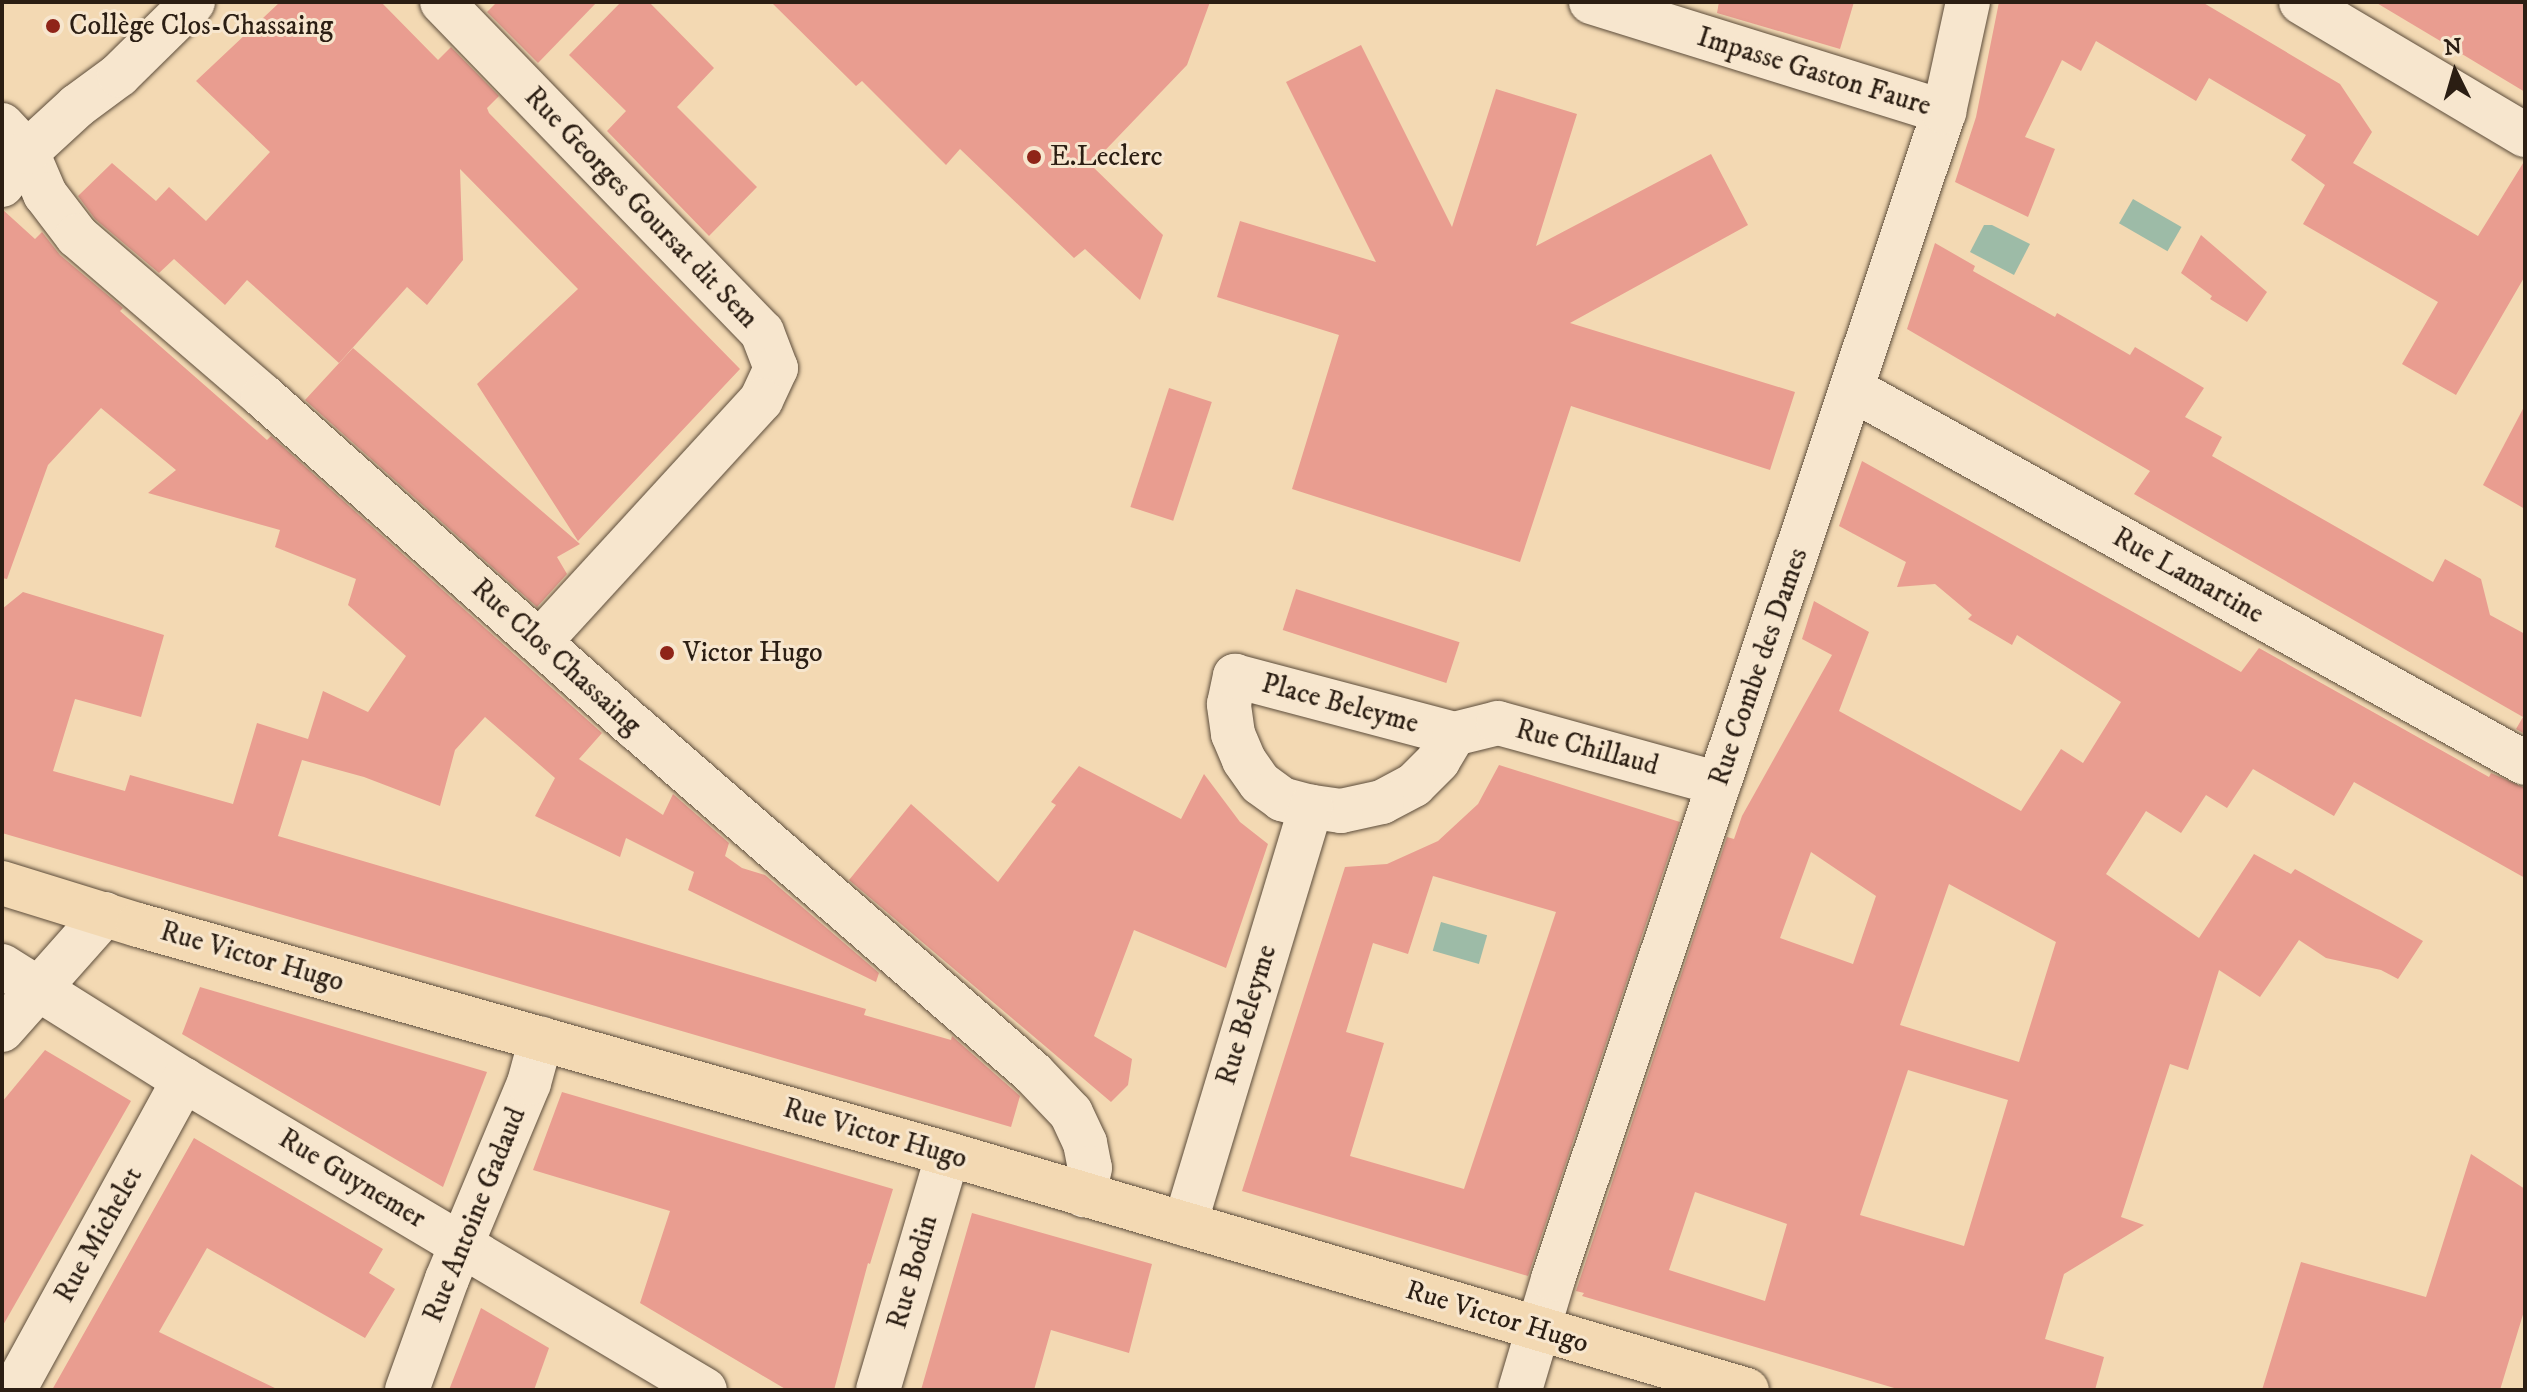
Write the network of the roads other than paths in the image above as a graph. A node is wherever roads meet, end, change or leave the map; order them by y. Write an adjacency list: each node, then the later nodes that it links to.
1 (193, 2): 8 (street)
2 (442, 2): 10 (street, Rue Georges Goursat dit Sem)
3 (1591, 2): 6 (street, Impasse Gaston Faure)
4 (1968, 2): 6 (street, Rue Combe des Dames)
5 (2301, 2): 7 (street)
6 (1944, 112): 9 (street, Rue Combe des Dames)
7 (2525, 135)
8 (10, 154): 10 (street, Rue Clos Chassaing)
9 (1852, 389): 12 (street, Rue Lamartine); 13 (street, Rue Combe des Dames)
10 (539, 642): 22 (street, Rue Clos Chassaing)
11 (1454, 734): 13 (street, Rue Chillaud); 14 (street, Place Beleyme); 14 (street, Place Beleyme)
12 (2525, 763)
13 (1719, 784): 25 (street, Rue Combe des Dames)
14 (1311, 807): 23 (street, Rue Beleyme)
15 (2, 883): 16 (main road, Rue Victor Hugo)
16 (105, 914): 17 (street); 19 (main road, Rue Victor Hugo)
17 (20, 977): 18 (street); 20 (street, Rue Guynemer)
18 (2, 1030)
19 (541, 1039): 21 (main road, Rue Victor Hugo); 24 (street, Rue Antoine Gadaud)
20 (184, 1080): 24 (street, Rue Guynemer); 26 (street, Rue Michelet)
21 (948, 1154): 22 (main road, Rue Victor Hugo); 29 (street, Rue Bodin)
22 (1084, 1195): 23 (main road, Rue Victor Hugo)
23 (1185, 1224): 25 (main road, Rue Victor Hugo)
24 (463, 1245): 27 (street, Rue Antoine Gadaud); 28 (street, Rue Guynemer)
25 (1537, 1329): 30 (street, Rue Combe des Dames); 31 (main road, Rue Victor Hugo)
26 (14, 1390)
27 (407, 1390)
28 (705, 1390)
29 (878, 1390)
30 (1520, 1390)
31 (1747, 1390)

